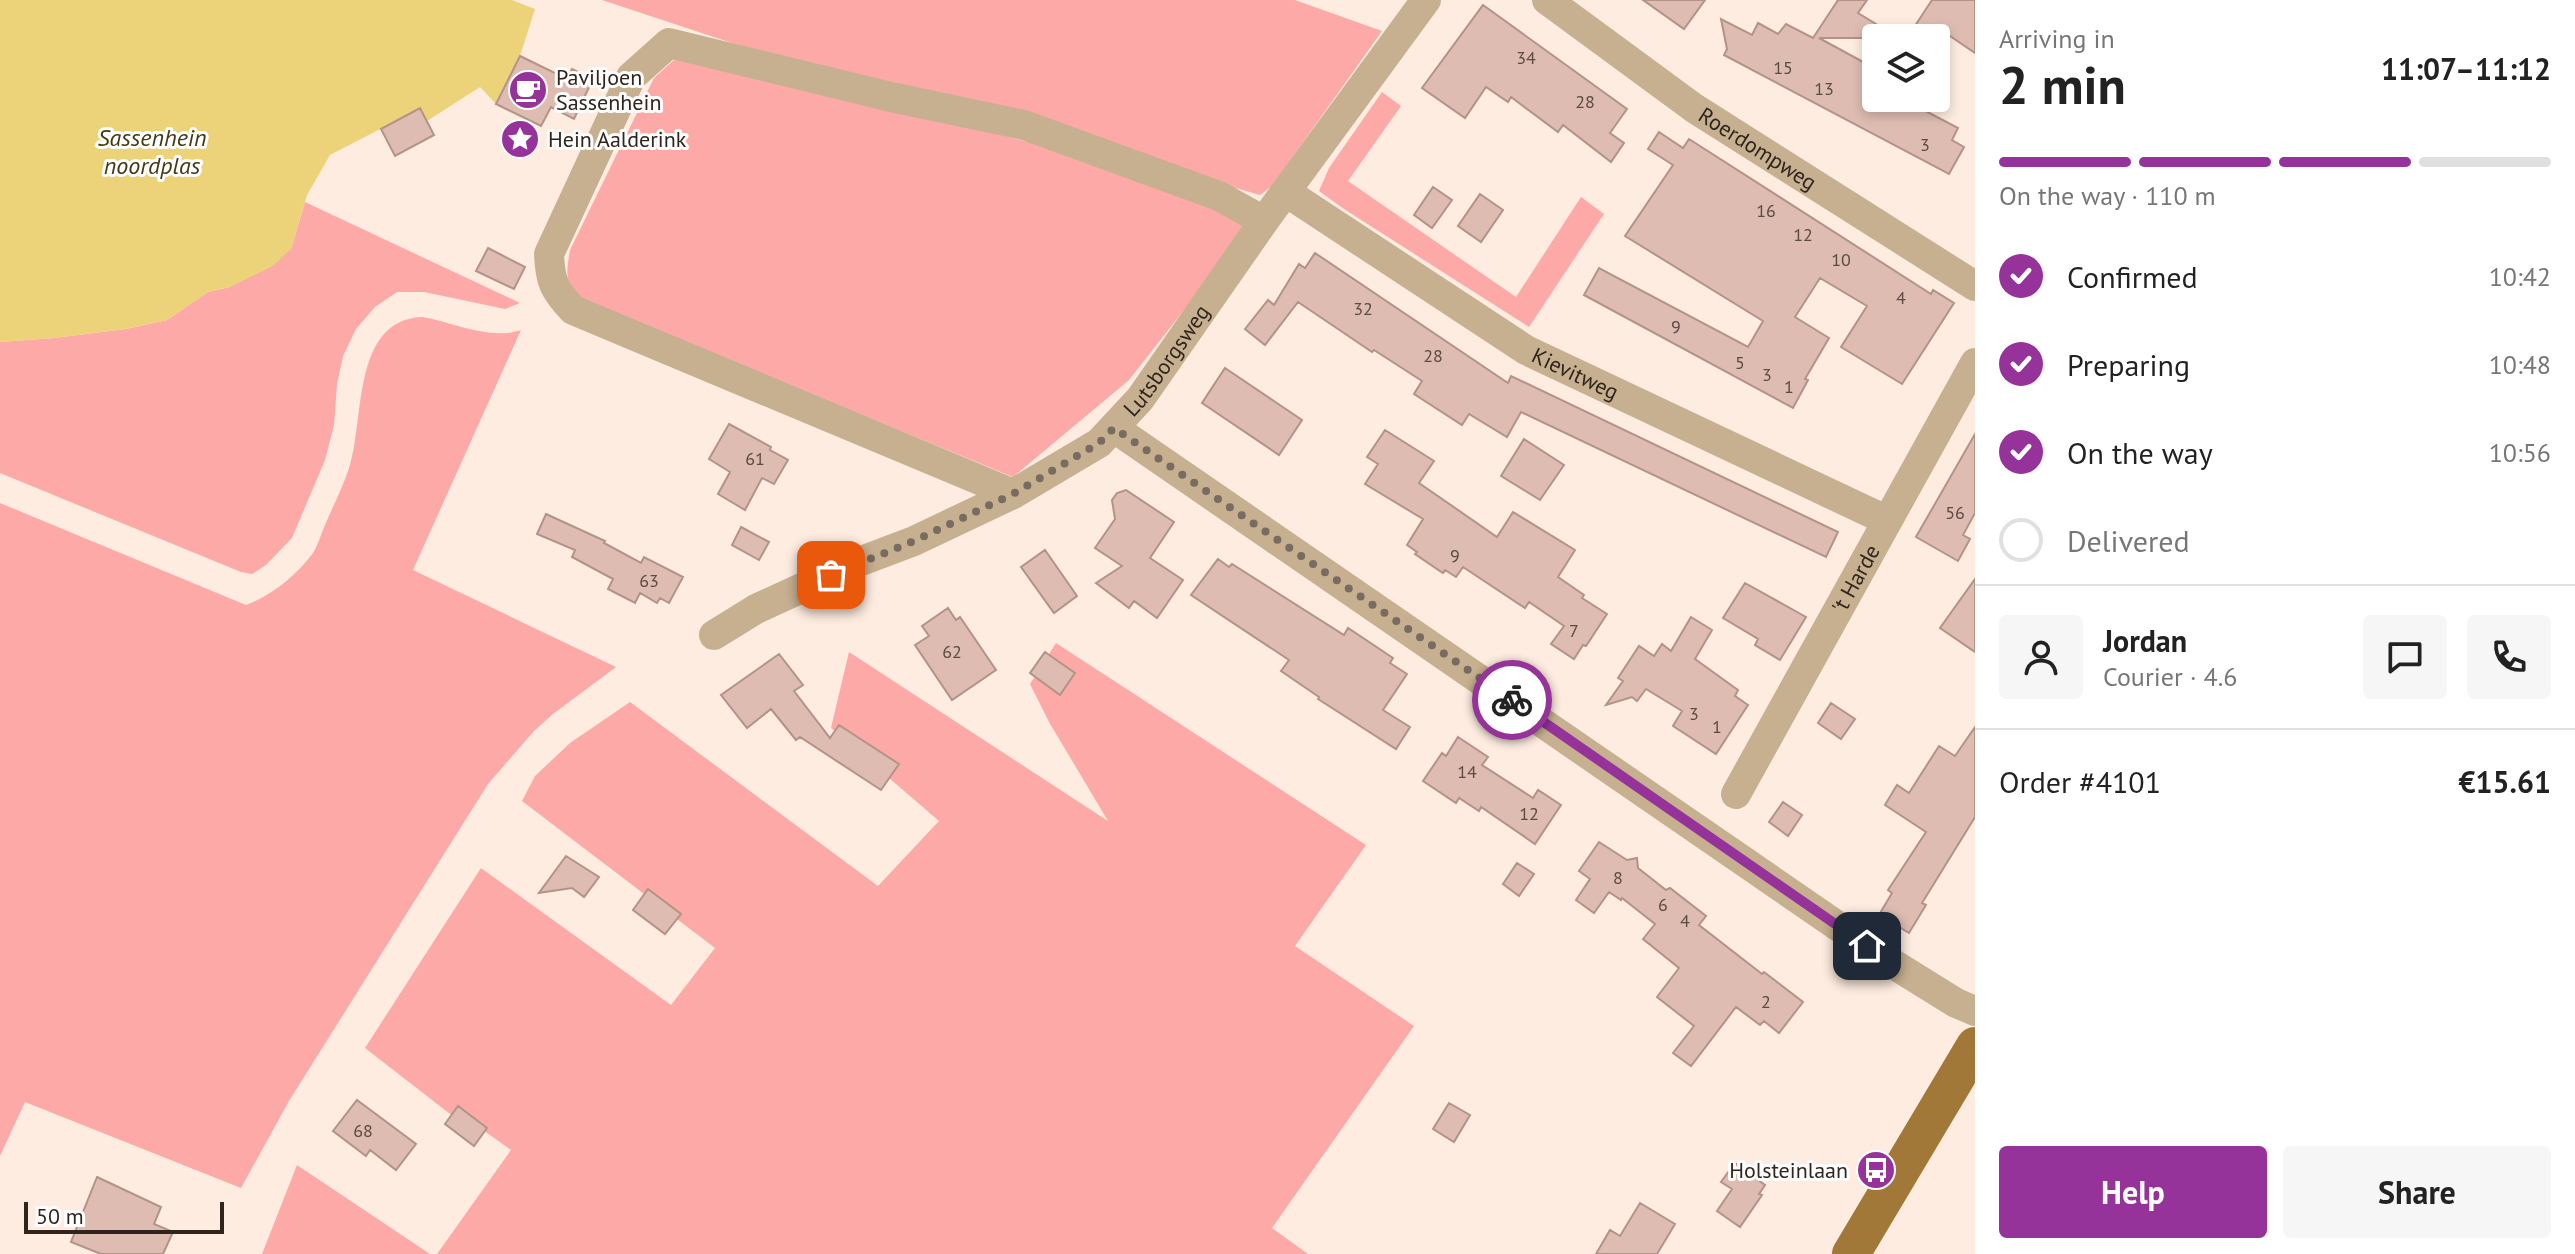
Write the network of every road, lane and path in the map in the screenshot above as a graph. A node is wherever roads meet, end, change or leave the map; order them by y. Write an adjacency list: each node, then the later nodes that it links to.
1 (1426, 0): 3 (street, Lutsborgsweg)
2 (1547, 0): 5 (street, Roerdompweg)
3 (1286, 192): 4 (street, Lutsborgsweg); 9 (street, Kievitweg)
4 (1264, 221): 7 (street, Lutsborgsweg); 8 (street)
5 (1975, 286)
6 (1975, 363): 9 (street, 't Harde)
7 (1114, 428): 8 (street, Lutsborgsweg); 12 (street)
8 (1013, 494): 10 (street, Lutsborgsweg)
9 (1886, 520): 11 (street, 't Harde)
10 (714, 635)
11 (1736, 794)
12 (1975, 1011)
13 (1975, 1046): 14 (main road)
14 (1851, 1254)

